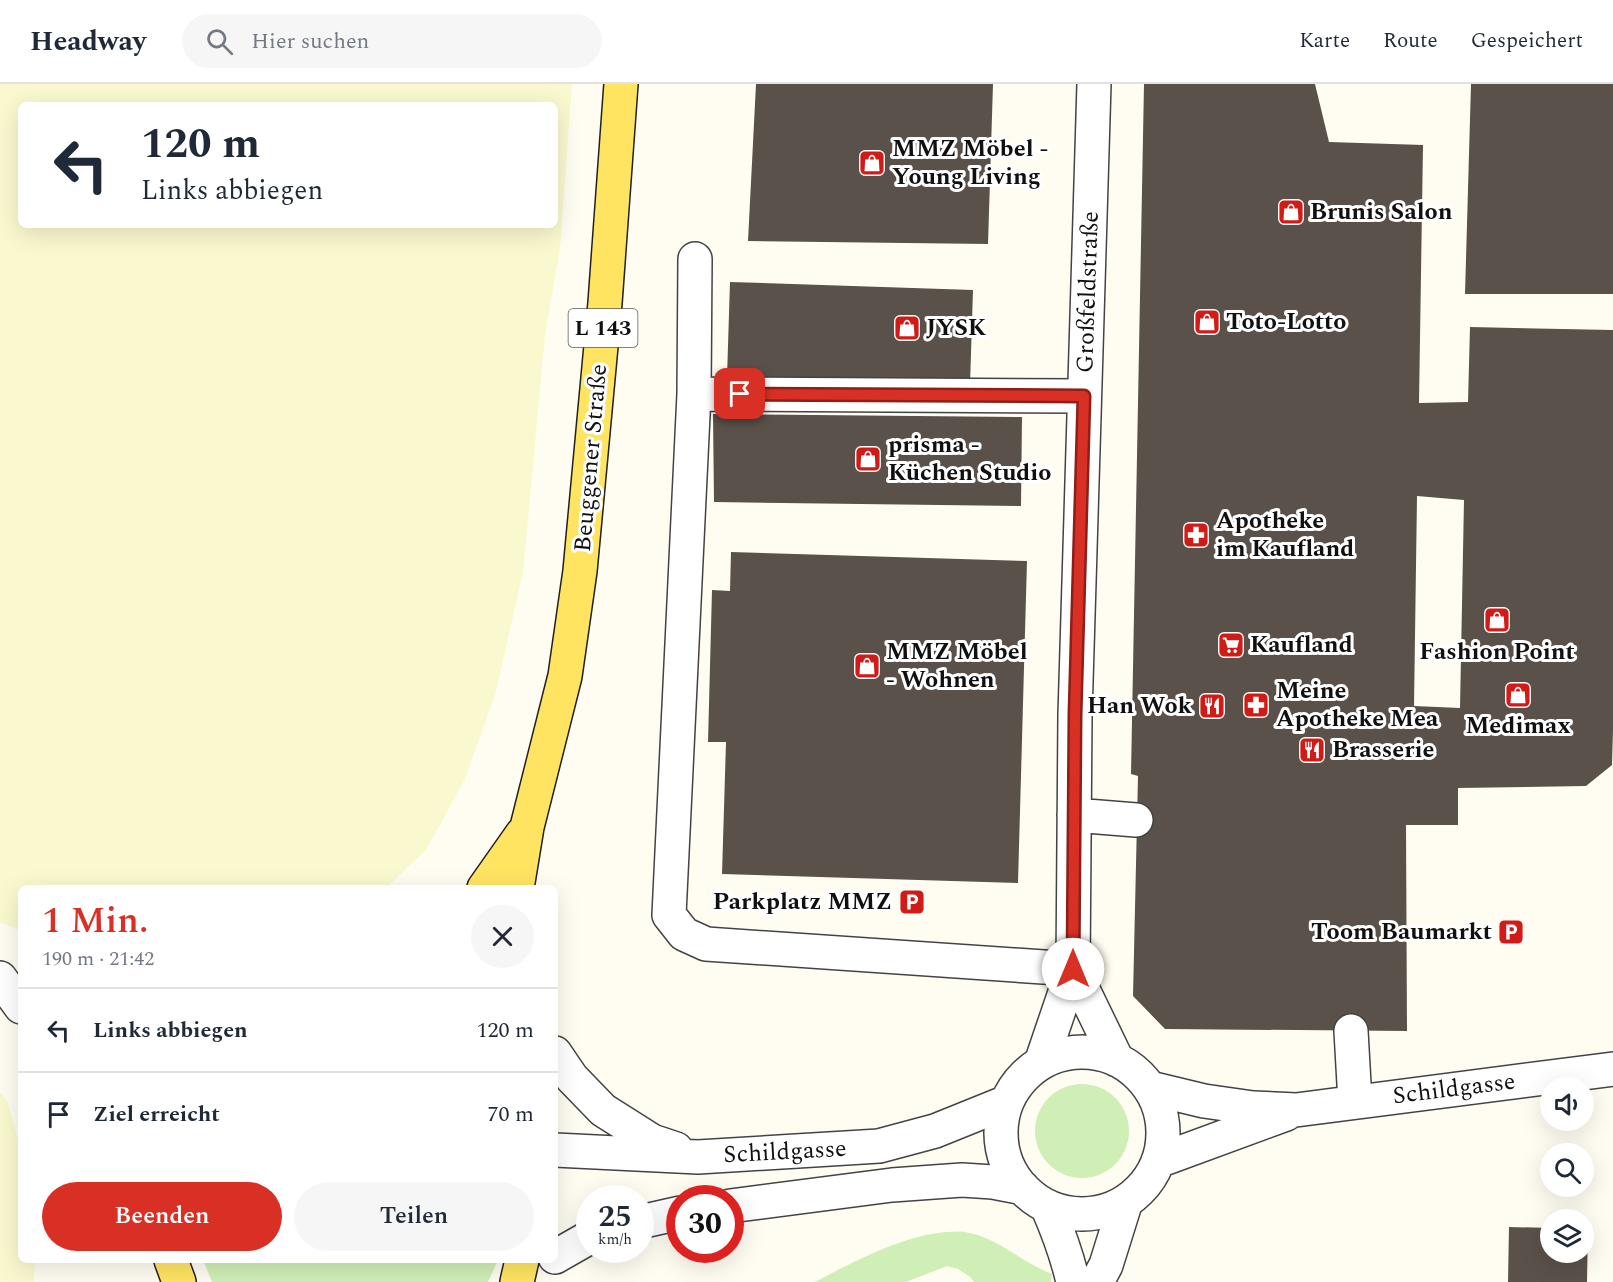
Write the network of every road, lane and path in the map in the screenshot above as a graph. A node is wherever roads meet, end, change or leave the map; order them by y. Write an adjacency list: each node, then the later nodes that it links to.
1 (621, 84): 8 (main road, Beuggener Straße / L 143)
2 (1094, 84): 5 (street, Großfeldstraße)
3 (694, 259): 4 (street)
4 (694, 394): 5 (street); 11 (street)
5 (1084, 396): 6 (street, Großfeldstraße)
6 (1074, 815): 7 (street); 11 (street, Großfeldstraße)
7 (1136, 820)
8 (527, 827): 9 (main road, Beuggener Straße / L 143); 10 (main road, Beuggener Straße / L 143)
9 (486, 885)
10 (517, 885)
11 (1073, 969): 17 (street, Großfeldstraße); 18 (street, Großfeldstraße)
12 (0, 978): 13 (street); 14 (street)
13 (18, 986)
14 (18, 1003)
15 (1351, 1030): 22 (street)
16 (558, 1057): 25 (street)
17 (1117, 1060): 18 (street); 20 (street)
18 (1041, 1064): 21 (street)
19 (1613, 1069): 22 (street, Schildgasse)
20 (1150, 1088): 23 (street, Schildgasse); 26 (street)
21 (1007, 1102): 25 (street, Schildgasse); 27 (street)
22 (1355, 1102): 23 (street, Schildgasse)
23 (1296, 1110): 26 (street, Schildgasse)
24 (558, 1149): 25 (street, Schildgasse)
25 (698, 1157)
26 (1158, 1161): 28 (street)
27 (1035, 1197): 28 (street); 29 (street, Schildgasse); 35 (street)
28 (1126, 1201): 36 (street)
29 (744, 1204)
30 (576, 1245): 31 (street)
31 (558, 1255)
32 (521, 1263): 34 (main road)
33 (546, 1263): 34 (street)
34 (518, 1282)
35 (1072, 1282)
36 (1097, 1282)

